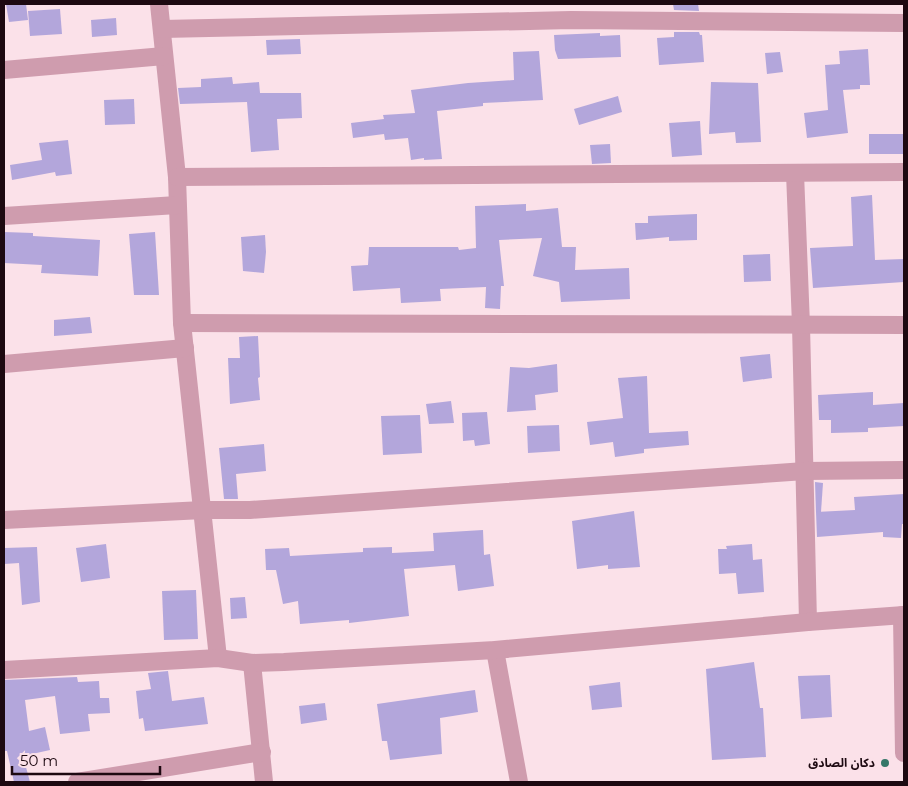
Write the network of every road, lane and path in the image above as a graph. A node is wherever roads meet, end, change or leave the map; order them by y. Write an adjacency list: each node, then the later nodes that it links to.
1 (158, 4): 3 (street)
2 (904, 23): 3 (street)
3 (162, 29): 4 (street)
4 (164, 56): 5 (street); 8 (street)
5 (4, 70)
6 (904, 172): 7 (street)
7 (795, 173): 8 (street); 12 (street)
8 (177, 177): 9 (street)
9 (177, 205): 10 (street); 11 (street)
10 (4, 216)
11 (182, 323): 12 (street); 14 (street)
12 (801, 325): 13 (street); 17 (street)
13 (904, 325)
14 (184, 348): 15 (street); 18 (street)
15 (4, 364)
16 (904, 470): 17 (street)
17 (805, 471): 18 (street); 21 (street)
18 (203, 510): 19 (street); 23 (street)
19 (4, 520)
20 (903, 615): 21 (street); 27 (street)
21 (808, 622): 22 (street)
22 (495, 650): 24 (street); 30 (street)
23 (218, 658): 24 (street); 25 (street)
24 (252, 663): 26 (street)
25 (4, 670)
26 (262, 752): 28 (street); 29 (street)
27 (904, 753)
28 (77, 782)
29 (264, 782)
30 (519, 782)

